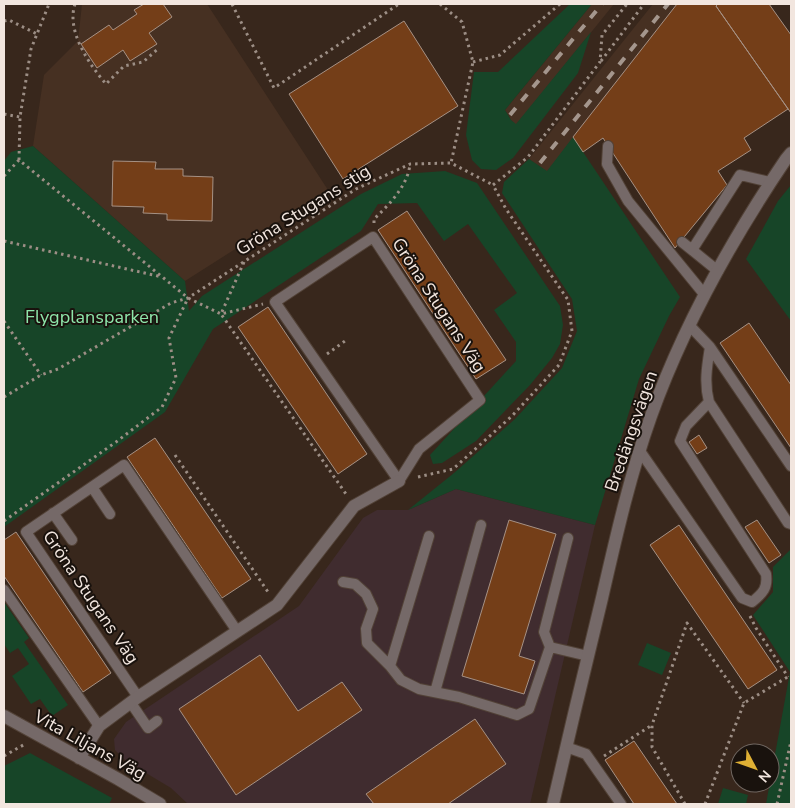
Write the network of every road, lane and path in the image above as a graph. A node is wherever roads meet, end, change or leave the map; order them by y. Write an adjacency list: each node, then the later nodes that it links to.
1 (50, 4): 10 (path)
2 (75, 4): 11 (path)
3 (232, 4): 4 (path)
4 (399, 4)
5 (440, 4): 12 (path)
6 (560, 4): 12 (path)
7 (627, 4): 13 (path)
8 (644, 4): 13 (path)
9 (4, 21): 10 (path)
10 (37, 34): 15 (path)
11 (159, 48)
12 (473, 62): 19 (path)
13 (600, 62): 23 (path)
14 (4, 114): 15 (path)
15 (20, 117): 18 (path)
16 (608, 146): 31 (lane)
17 (791, 153): 22 (street, Bredängsvägen)
18 (19, 160): 21 (path); 30 (path)
19 (451, 163): 20 (path, Gröna Stugans stig); 23 (path)
20 (410, 164): 24 (path); 28 (path, Gröna Stugans stig)
21 (4, 176)
22 (770, 182): 27 (lane); 29 (street, Bredängsvägen)
23 (493, 186): 46 (path)
24 (373, 237): 33 (lane, Gröna Stugans Väg); 46 (lane, Gröna Stugans Väg)
25 (4, 240): 30 (path)
26 (682, 242): 27 (lane)
27 (692, 250): 29 (lane)
28 (244, 262): 32 (path, Gröna Stugans stig); 34 (path)
29 (718, 270): 31 (street, Bredängsvägen)
30 (162, 277): 32 (path)
31 (704, 294): 36 (street, Bredängsvägen)
32 (188, 298): 34 (path); 40 (path, Gröna Stugans stig); 51 (path)
33 (275, 302): 34 (path); 39 (lane)
34 (221, 314): 48 (path)
35 (4, 321): 40 (path)
36 (690, 326): 38 (lane); 43 (street, Bredängsvägen)
37 (345, 341): 39 (path)
38 (710, 347): 42 (lane); 45 (lane)
39 (316, 361): 46 (lane)
40 (41, 375): 41 (path, Gröna Stugans stig)
41 (4, 397)
42 (709, 402): 43 (lane); 52 (lane)
43 (640, 451): 63 (street, Bredängsvägen)
44 (175, 455): 59 (path)
45 (791, 466)
46 (399, 481): 48 (street, Gröna Stugans Väg)
47 (92, 487): 49 (lane, Gröna Stugans Väg); 50 (lane); 61 (lane, Gröna Stugans Väg)
48 (354, 506): 59 (street, Gröna Stugans Väg)
49 (53, 513): 56 (lane); 67 (lane, Gröna Stugans Väg)
50 (110, 514)
51 (4, 521)
52 (791, 524)
53 (481, 525): 66 (lane)
54 (429, 536): 64 (lane)
55 (568, 538): 62 (lane)
56 (72, 540)
57 (343, 582): 64 (lane)
58 (4, 590): 72 (lane)
59 (277, 605): 61 (street, Gröna Stugans Väg)
60 (756, 628): 65 (path)
61 (237, 630): 67 (street, Gröna Stugans Väg)
62 (550, 647): 63 (lane); 66 (lane)
63 (588, 656): 75 (street, Bredängsvägen)
64 (390, 666): 66 (lane)
65 (789, 676): 68 (path)
66 (435, 692)
67 (135, 700): 70 (lane); 72 (street, Gröna Stugans Väg)
68 (744, 703): 71 (path); 83 (path)
69 (4, 716): 73 (street, Vita Liljans Väg)
70 (157, 721)
71 (652, 725): 76 (path); 82 (path)
72 (99, 726): 78 (street, Gröna Stugans Väg)
73 (39, 736): 77 (path); 78 (street, Vita Liljans Väg)
74 (791, 741): 84 (path)
75 (566, 746): 80 (street, Bredängsvägen); 81 (lane)
76 (613, 750)
77 (4, 756)
78 (79, 758): 79 (street, Vita Liljans Väg)
79 (160, 804)
80 (553, 804)
81 (621, 804)
82 (685, 804)
83 (706, 804)
84 (777, 804)

